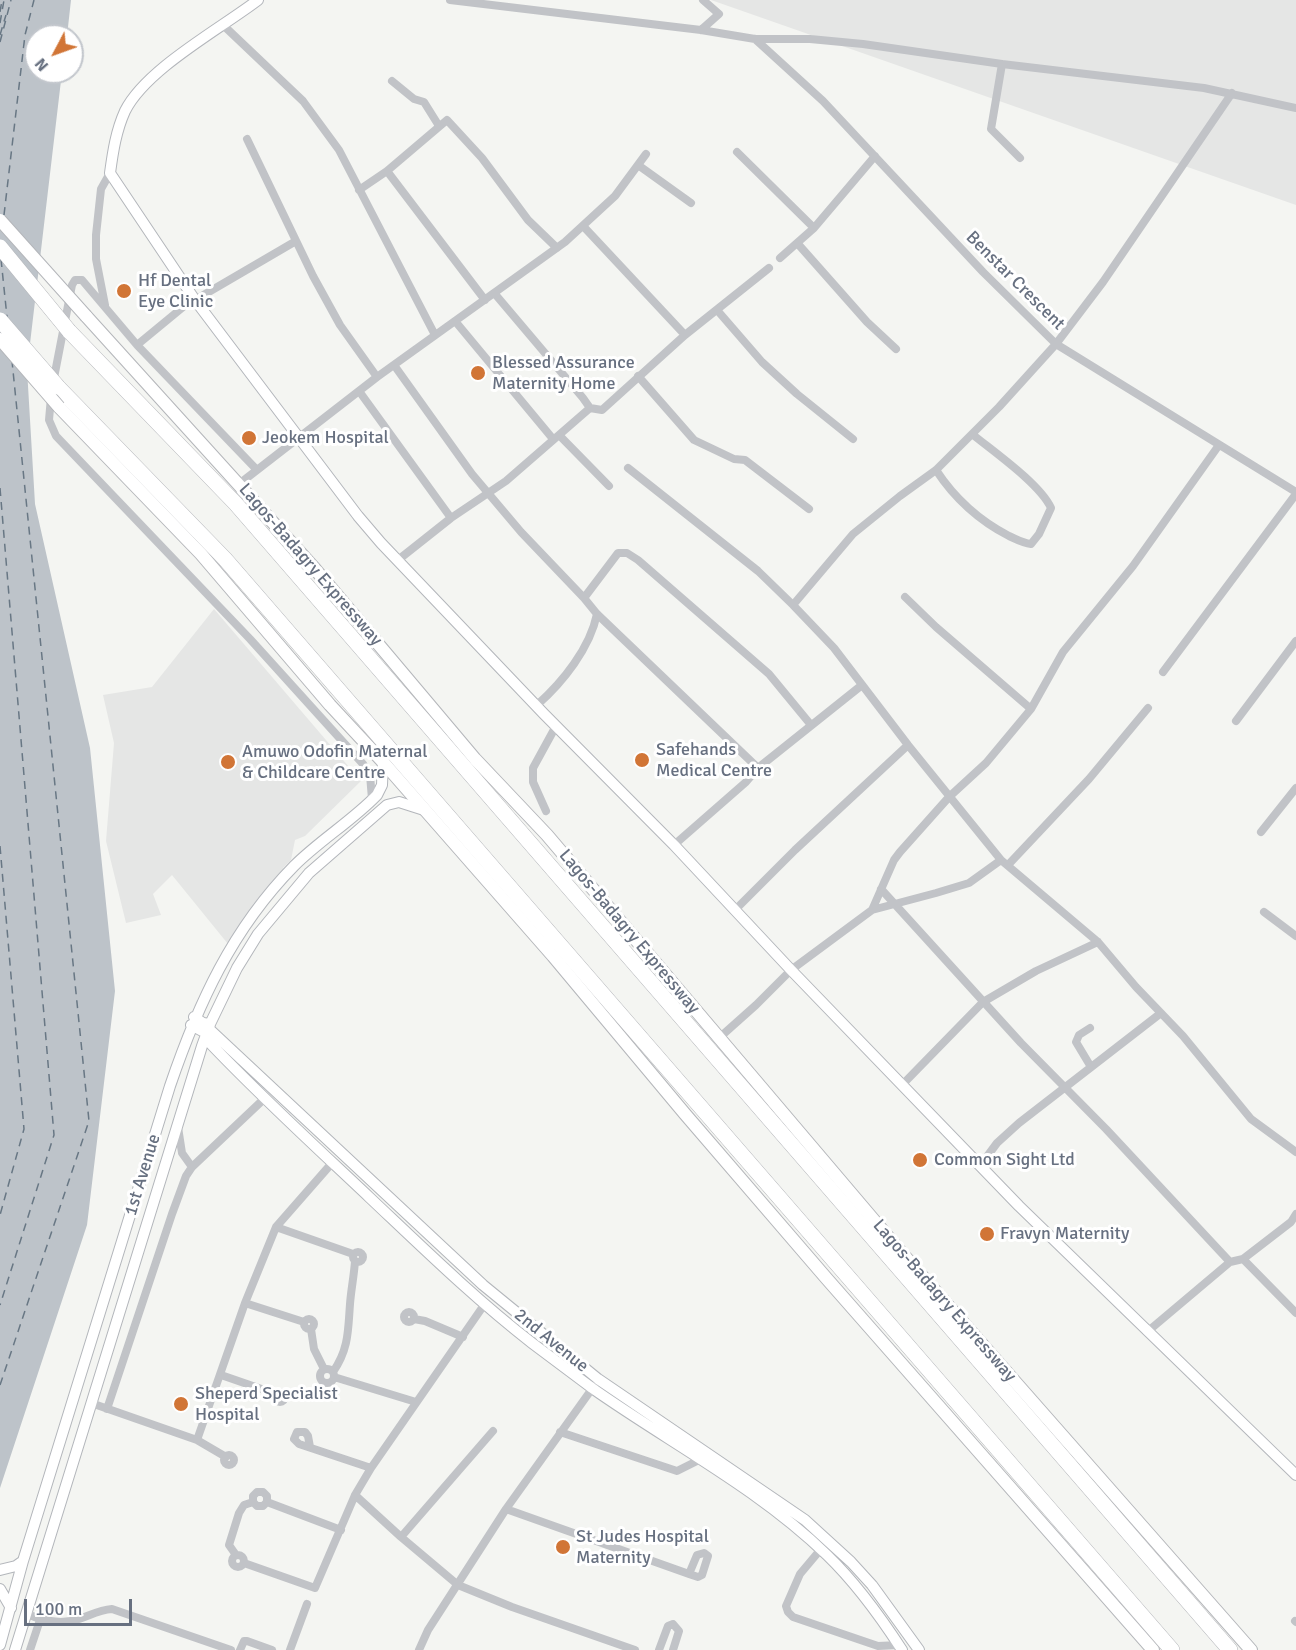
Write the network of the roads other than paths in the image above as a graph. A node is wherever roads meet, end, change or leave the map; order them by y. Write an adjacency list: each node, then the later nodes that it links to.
1 (258, 0): 4 (main road)
2 (450, 0): 5 (street)
3 (702, 0): 5 (street)
4 (223, 25): 19 (main road); 20 (street)
5 (701, 30): 6 (street)
6 (755, 39): 7 (street); 15 (street, Benstar Crescent)
7 (1002, 64): 9 (street); 16 (street)
8 (392, 81): 11 (street)
9 (1232, 93): 10 (street); 41 (street)
10 (1296, 108)
11 (439, 126): 18 (street); 28 (street)
12 (247, 139): 25 (street)
13 (737, 152): 24 (street)
14 (646, 154): 17 (street)
15 (875, 156): 24 (street); 41 (street, Benstar Crescent)
16 (1020, 158)
17 (638, 165): 21 (street); 23 (street)
18 (387, 171): 20 (street); 33 (street)
19 (110, 173): 32 (main road); 34 (street)
20 (359, 190): 39 (street)
21 (691, 203)
22 (0, 220): 57 (main road, Lagos-Badagry Expressway, bridge)
23 (584, 226): 28 (street); 38 (street)
24 (814, 228): 26 (street)
25 (296, 241): 32 (street); 46 (street)
26 (798, 244): 29 (street); 43 (street)
27 (0, 247): 171 (highway, Lagos-Badagry Expressway, bridge)
28 (557, 248): 31 (street)
29 (780, 258)
30 (769, 268): 35 (street)
31 (495, 294): 33 (street); 48 (street)
32 (195, 299): 42 (street); 51 (main road)
33 (485, 300): 37 (street)
34 (105, 307): 42 (street); 82 (street)
35 (717, 310): 38 (street); 52 (street)
36 (0, 320): 170 (highway, bridge)
37 (455, 321): 39 (street); 50 (street)
38 (685, 334): 45 (street)
39 (435, 335): 44 (street)
40 (0, 339): 78 (main road, bridge)
41 (1056, 344): 49 (street); 53 (street, Benstar Crescent)
42 (137, 345): 55 (street)
43 (896, 350)
44 (394, 365): 46 (street); 59 (street)
45 (638, 376): 48 (street); 61 (street)
46 (376, 377): 47 (street)
47 (359, 391): 51 (street); 62 (street)
48 (590, 408): 50 (street)
49 (972, 434): 56 (street); 56 (street)
50 (556, 437): 58 (street); 59 (street)
51 (299, 438): 55 (street); 63 (main road)
52 (853, 440)
53 (1219, 446): 60 (street, Benstar Crescent); 73 (street)
54 (628, 468): 66 (street)
55 (257, 470): 57 (street)
56 (936, 470): 66 (street)
57 (239, 484): 101 (main road, Lagos-Badagry Expressway)
58 (609, 486)
59 (489, 493): 62 (street); 64 (street)
60 (1296, 493): 69 (street)
61 (809, 509)
62 (451, 518): 63 (street)
63 (398, 560): 71 (main road)
64 (584, 597): 67 (street); 75 (street)
65 (905, 597): 73 (street)
66 (793, 604): 70 (street)
67 (597, 614): 71 (street); 79 (street)
68 (1296, 641): 74 (street)
69 (1163, 672)
70 (862, 685): 75 (street); 77 (street)
71 (537, 705): 76 (main road)
72 (1148, 708): 87 (street)
73 (1031, 709): 81 (street)
74 (1236, 721)
75 (811, 725): 79 (street)
76 (556, 726): 84 (street); 86 (main road)
77 (908, 745): 81 (street); 90 (street)
78 (383, 762): 82 (main road, 1st Avenue); 83 (main road)
79 (758, 768): 86 (street)
80 (1296, 788): 85 (street)
81 (949, 797): 87 (street); 88 (street)
82 (372, 799): 98 (main road, 1st Avenue)
83 (424, 810): 100 (main road, 1st Avenue); 169 (main road)
84 (546, 811)
85 (1261, 832)
86 (674, 845): 90 (main road)
87 (1005, 862): 89 (street); 94 (street)
88 (881, 889): 89 (street); 91 (street)
89 (894, 904): 91 (street); 96 (street)
90 (735, 910): 95 (main road)
91 (872, 910): 95 (street)
92 (1264, 912): 93 (street)
93 (1296, 936)
94 (1098, 942): 96 (street); 97 (street)
95 (791, 970): 101 (street); 105 (main road)
96 (983, 1002): 105 (street); 106 (street)
97 (1161, 1013): 104 (street); 109 (street)
98 (193, 1021): 100 (main road, 2nd Avenue); 140 (main road, 1st Avenue)
99 (1090, 1028): 104 (street)
100 (208, 1029): 102 (main road, 2nd Avenue); 103 (main road, 1st Avenue); 127 (main road, 2nd Avenue)
101 (719, 1038): 172 (main road, Lagos-Badagry Expressway)
102 (218, 1052): 103 (main road); 107 (main road, 2nd Avenue)
103 (197, 1064): 108 (main road, 1st Avenue)
104 (1091, 1067): 106 (street)
105 (902, 1085): 111 (main road)
106 (1065, 1088): 111 (street); 117 (street)
107 (265, 1098): 110 (main road, 2nd Avenue); 112 (street)
108 (177, 1124): 112 (street); 130 (main road, 1st Avenue)
109 (1296, 1152)
110 (333, 1163): 115 (street); 119 (main road, 2nd Avenue)
111 (980, 1166): 122 (main road)
112 (192, 1167): 131 (street)
113 (1296, 1214): 114 (street)
114 (1293, 1225): 116 (street)
115 (276, 1227): 118 (street); 125 (street)
116 (1243, 1259): 117 (street); 120 (street)
117 (1230, 1262): 122 (street)
118 (245, 1303): 124 (street); 126 (street)
119 (484, 1305): 123 (street); 127 (main road, 2nd Avenue)
120 (1296, 1313)
121 (414, 1319): 123 (street)
122 (1147, 1332): 139 (main road)
123 (463, 1337): 129 (street)
124 (324, 1370): 125 (street); 125 (street)
125 (333, 1374): 129 (street)
126 (221, 1375): 128 (street); 134 (street)
127 (595, 1383): 133 (street); 137 (main road, 2nd Avenue); 168 (main road, 2nd Avenue)
128 (276, 1394)
129 (416, 1402): 138 (street)
130 (92, 1403): 131 (street); 141 (main road, 1st Avenue)
131 (107, 1408): 134 (street)
132 (493, 1431): 145 (street)
133 (560, 1432): 137 (street); 143 (street)
134 (198, 1440): 136 (street)
135 (310, 1447): 138 (street)
136 (226, 1457)
137 (701, 1459): 146 (main road, 2nd Avenue)
138 (371, 1468): 142 (street)
139 (1296, 1475)
140 (47, 1485): 141 (main road); 147 (main road, 1st Avenue)
141 (65, 1489): 154 (main road, 1st Avenue)
142 (355, 1495): 144 (street); 145 (street)
143 (506, 1509): 149 (street); 150 (street)
144 (341, 1530): 144 (street)
145 (401, 1538): 150 (street)
146 (821, 1550): 157 (main road, 2nd Avenue); 157 (street)
147 (23, 1561): 148 (main road); 153 (main road, 1st Avenue)
148 (0, 1570)
149 (688, 1574)
150 (458, 1585): 164 (street); 165 (street)
151 (0, 1588): 153 (main road)
152 (308, 1604): 163 (street)
153 (11, 1608): 156 (main road, 1st Avenue)
154 (27, 1614): 155 (street); 158 (main road, 1st Avenue)
155 (40, 1620): 159 (street); 160 (street)
156 (0, 1645)
157 (900, 1647)
158 (15, 1650)
159 (30, 1650)
160 (231, 1650)
161 (240, 1650): 162 (street)
162 (272, 1650)
163 (290, 1650)
164 (419, 1650)
165 (635, 1650)
166 (659, 1650): 167 (street)
167 (673, 1650)
168 (920, 1650)
169 (1153, 1650)
170 (1172, 1650)
171 (1230, 1650)
172 (1251, 1650)

